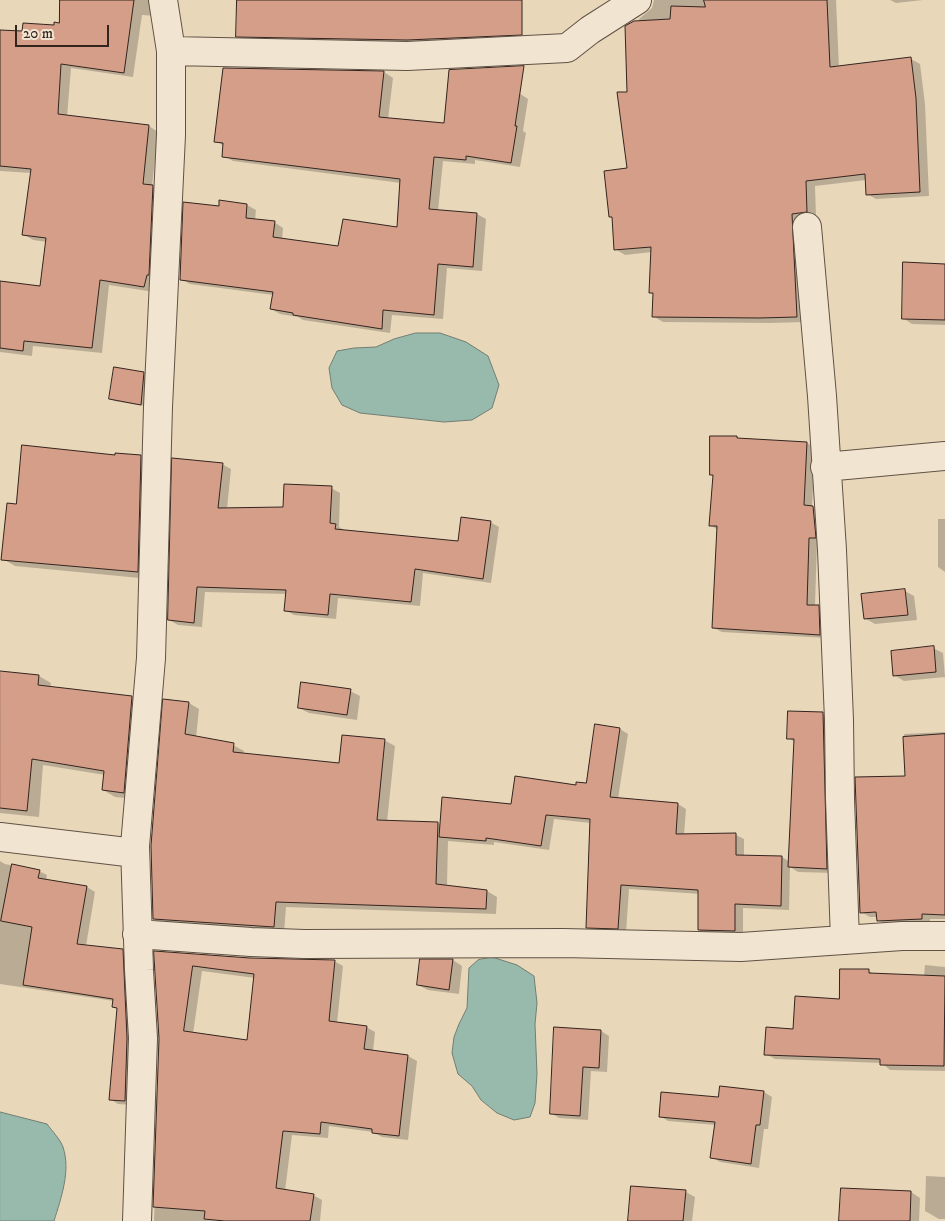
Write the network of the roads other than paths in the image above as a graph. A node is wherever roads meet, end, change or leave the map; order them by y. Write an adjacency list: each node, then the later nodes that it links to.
1 (163, 0): 3 (street)
2 (637, 0): 3 (street)
3 (171, 51): 8 (street)
4 (807, 227): 6 (street)
5 (945, 456): 6 (street)
6 (825, 467): 11 (street)
7 (0, 837): 8 (street)
8 (135, 853): 9 (street)
9 (137, 934): 11 (street); 12 (street)
10 (945, 936): 11 (street)
11 (844, 940)
12 (137, 1221)

